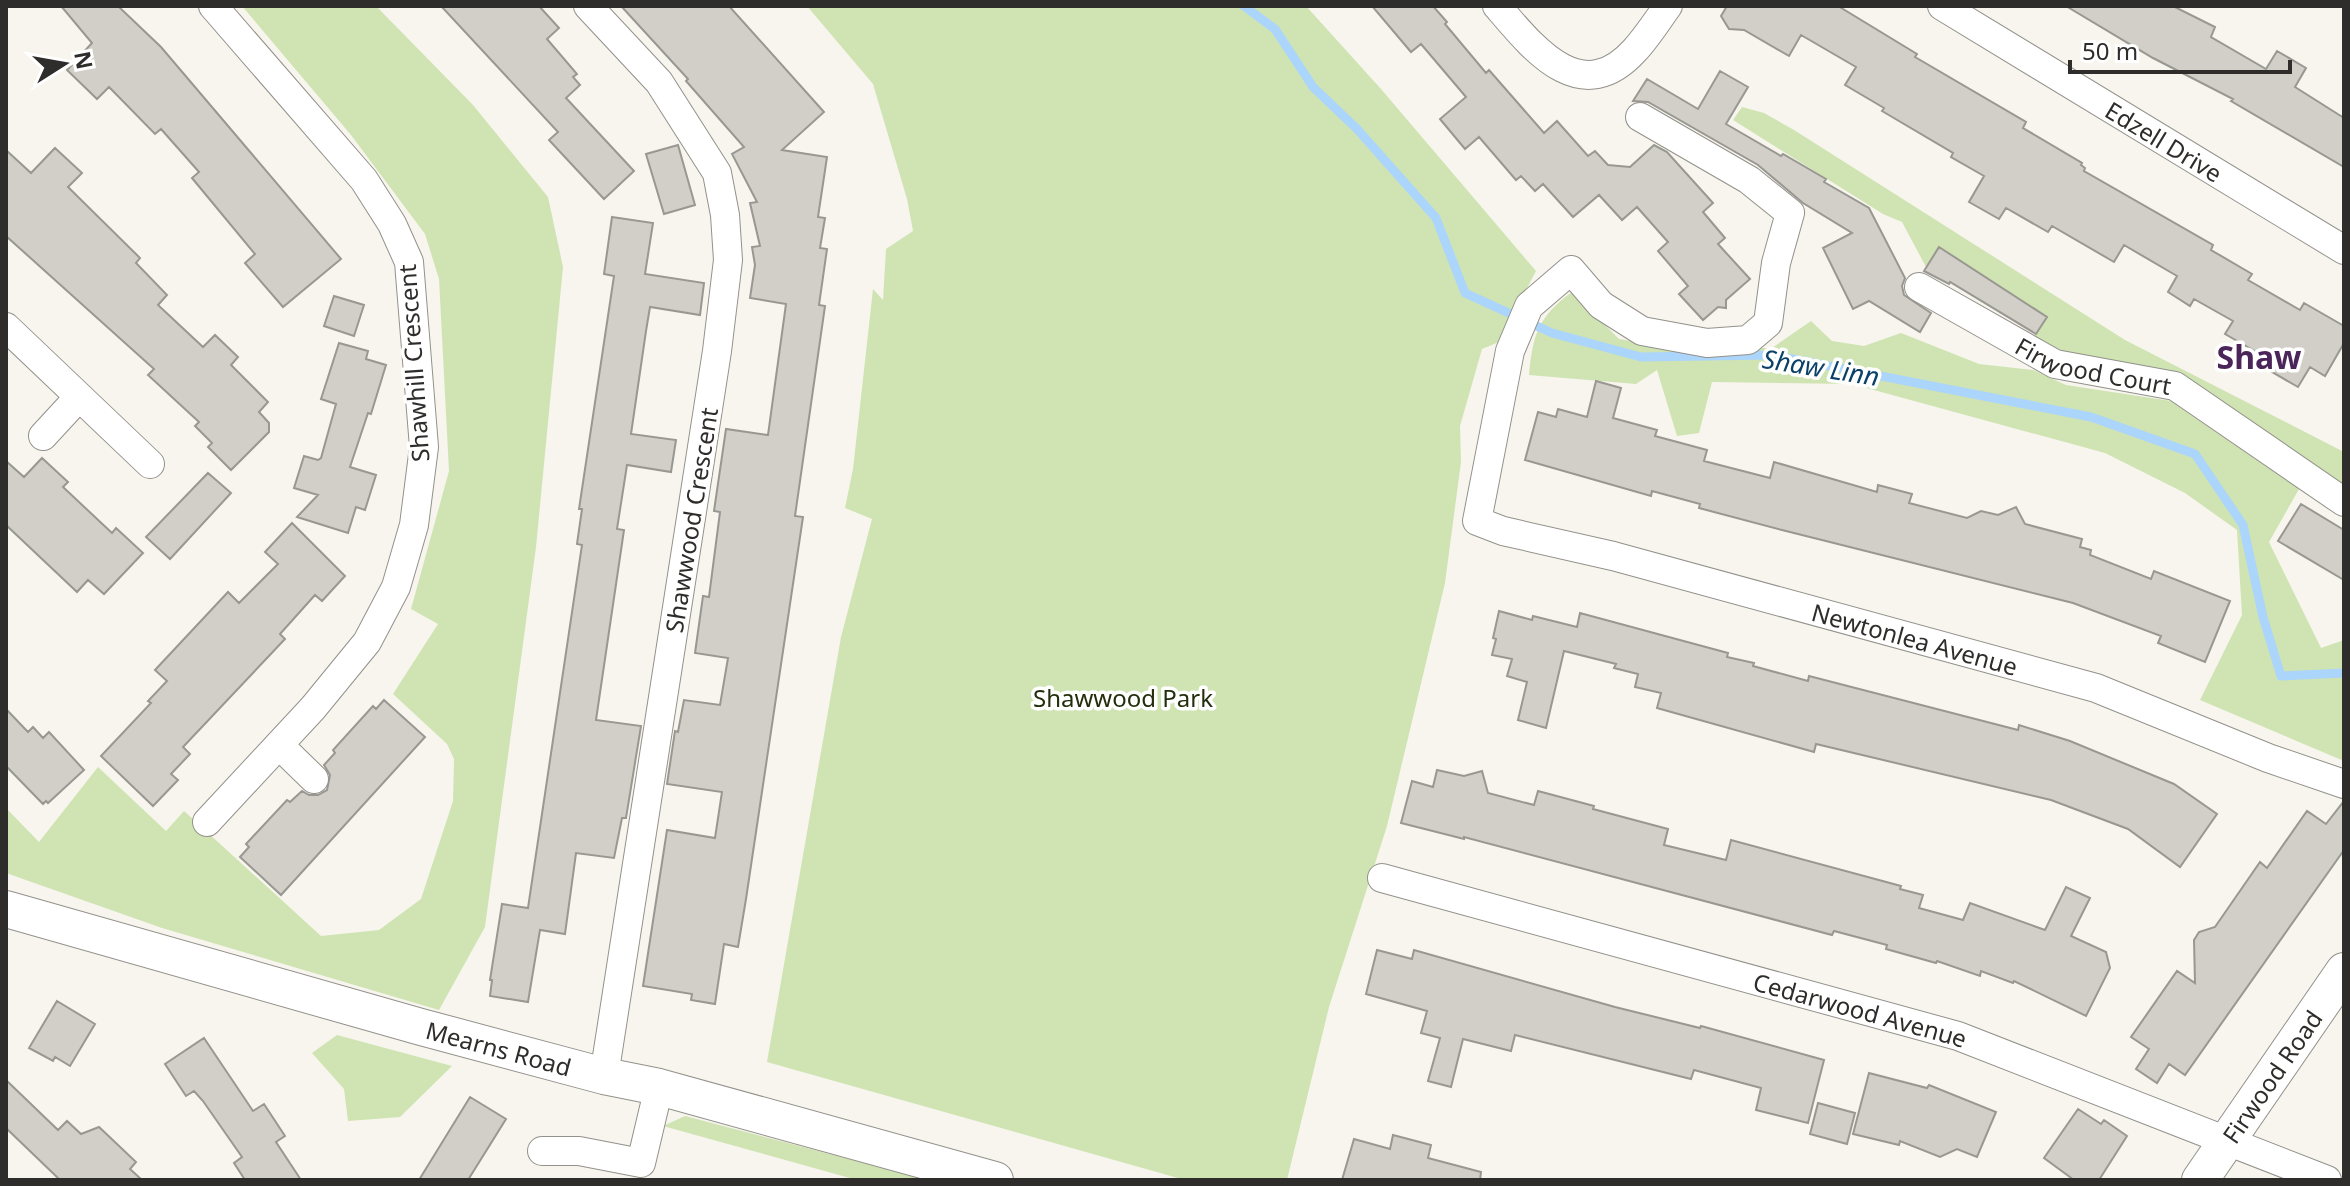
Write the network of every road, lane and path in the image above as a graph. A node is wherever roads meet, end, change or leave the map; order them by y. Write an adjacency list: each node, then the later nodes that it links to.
1 (213, 6): 14 (street, Shawhill Crescent)
2 (588, 6): 21 (street, Shawwood Crescent)
3 (1497, 6): 4 (street)
4 (1668, 6)
5 (1942, 6): 7 (street, Edzell Drive)
6 (1640, 117): 16 (street, Newtonlea Avenue)
7 (2344, 250)
8 (1919, 287): 13 (street, Firwood Court)
9 (6, 327): 10 (street)
10 (79, 397): 11 (street); 12 (street)
11 (43, 436)
12 (150, 464)
13 (2344, 502)
14 (279, 745): 15 (street); 17 (street, Shawhill Crescent)
15 (314, 779)
16 (2344, 784)
17 (207, 822)
18 (1382, 878): 23 (street, Cedarwood Avenue)
19 (6, 909): 21 (street, Mearns Road)
20 (2344, 971): 23 (street, Firwood Road)
21 (604, 1076): 22 (street, Mearns Road)
22 (659, 1087): 24 (street); 25 (street, Mearns Road)
23 (2228, 1140): 27 (street, Firwood Road); 28 (street, Cedarwood Avenue)
24 (542, 1151)
25 (942, 1173): 26 (street, Mearns Road)
26 (995, 1180)
27 (2200, 1180)
28 (2327, 1180)

